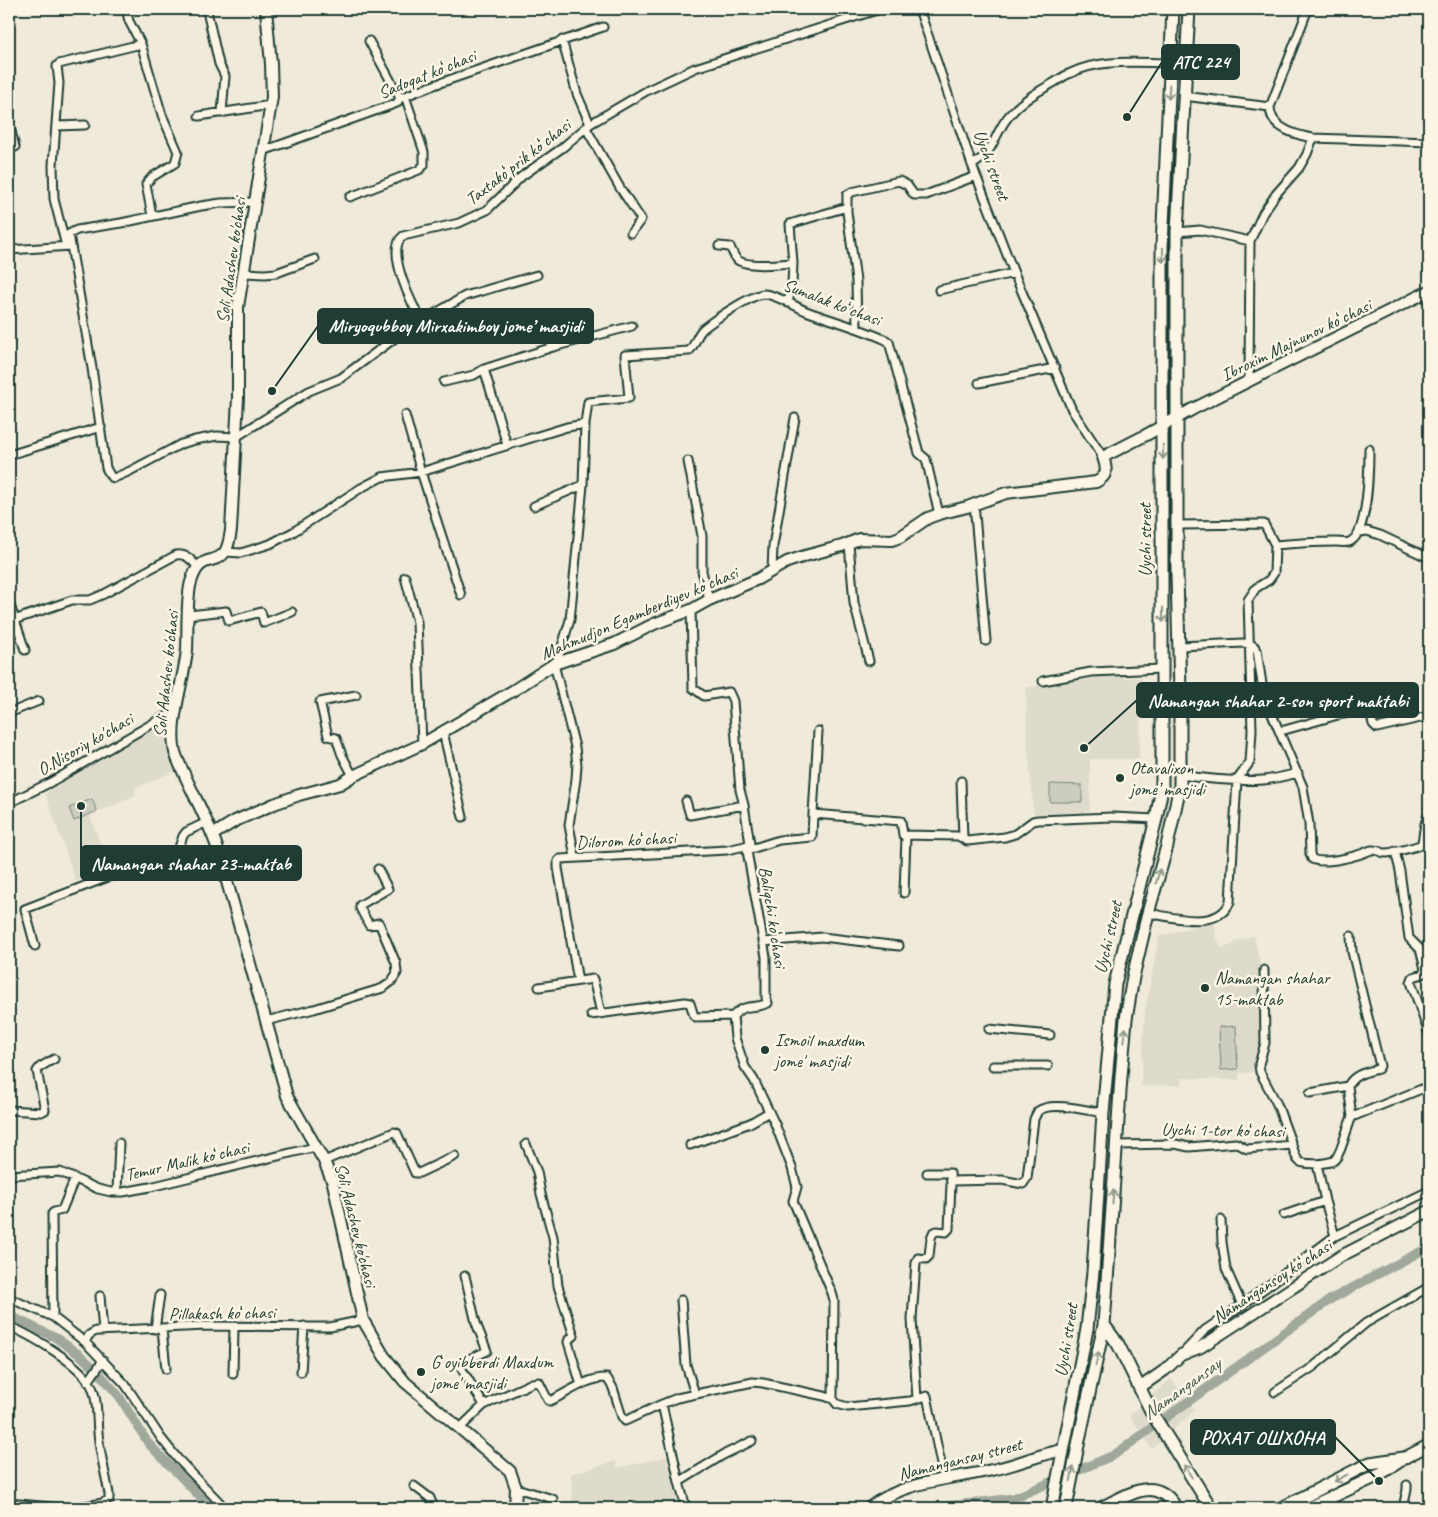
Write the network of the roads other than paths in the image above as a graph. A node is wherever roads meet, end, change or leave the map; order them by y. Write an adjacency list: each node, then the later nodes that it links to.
1 (126, 9): 12 (street)
2 (266, 9): 16 (street, Soli Adashev ko'chasi)
3 (880, 9): 23 (street, Taxtakoʻprik koʻchasi)
4 (919, 9): 28 (street, Uychi street)
5 (1173, 9): 13 (main road, Uychi street)
6 (1189, 9): 14 (main road, Uychi street)
7 (1308, 9): 17 (street)
8 (207, 11): 18 (street)
9 (603, 27): 10 (street, Sadoqat koʻchasi)
10 (562, 40): 15 (street, Sadoqat koʻchasi); 23 (street)
11 (368, 41): 15 (street)
12 (142, 44): 22 (street); 33 (street)
13 (1170, 63): 28 (street); 60 (main road, Uychi street, one-way to 60)
14 (1184, 96): 17 (street); 34 (main road, Uychi street)
15 (402, 97): 27 (street, Sadoqat koʻchasi); 30 (street)
16 (271, 105): 18 (street); 27 (street, Soli Adashev ko'chasi)
17 (1270, 107): 24 (street)
18 (222, 113): 19 (street)
19 (199, 116)
20 (9, 123): 26 (street)
21 (85, 125): 22 (street)
22 (57, 126): 37 (street)
23 (588, 126): 35 (street); 48 (street, Taxtakoʻprik koʻchasi)
24 (1313, 138): 25 (street); 36 (street)
25 (1429, 142)
26 (9, 150)
27 (263, 151): 31 (street, Soli Adashev ko'chasi)
28 (972, 164): 29 (street, Uychi street)
29 (976, 176): 32 (street); 43 (street, Uychi street)
30 (350, 197)
31 (256, 202): 33 (street); 42 (street, Soli Adashev ko'chasi)
32 (847, 207): 41 (street); 50 (street)
33 (152, 216): 37 (street)
34 (1177, 232): 36 (street); 57 (main road, Uychi street)
35 (631, 233)
36 (1250, 241): 53 (street)
37 (69, 246): 39 (street); 61 (street)
38 (719, 246): 41 (street)
39 (9, 250)
40 (315, 259): 42 (street)
41 (793, 263): 47 (street)
42 (243, 273): 62 (street, Soli Adashev ko'chasi)
43 (1014, 274): 45 (street); 51 (street, Uychi street)
44 (537, 275): 48 (street)
45 (939, 290)
46 (1429, 291): 53 (street, Ibroxim Majnunov koʻchasi)
47 (788, 303): 50 (street, Sumalak koʻchasi); 59 (street, Sumalak koʻchasi)
48 (422, 322): 62 (street)
49 (632, 326): 52 (street)
50 (857, 328): 72 (street, Sumalak koʻchasi)
51 (1055, 368): 55 (street); 66 (street, Uychi street)
52 (484, 369): 54 (street); 63 (street)
53 (1249, 381): 57 (street, Ibroxim Majnunov koʻchasi)
54 (444, 382)
55 (979, 383)
56 (405, 415): 68 (street)
57 (1178, 417): 60 (street); 73 (main road, Uychi street)
58 (795, 418): 80 (street)
59 (585, 424): 63 (street); 69 (street, Sumalak koʻchasi)
60 (1162, 425): 66 (street); 95 (main road, Uychi street, one-way to 95)
61 (101, 427): 62 (street); 65 (street)
62 (236, 436): 77 (street, Soli Adashev ko'chasi)
63 (507, 445): 68 (street)
64 (1369, 449): 74 (street)
65 (9, 455)
66 (1103, 457): 70 (street, Mahmudjon Egamberdiyev koʻchasi)
67 (688, 461): 83 (street)
68 (421, 472): 77 (street); 82 (street)
69 (583, 485): 71 (street); 94 (street, Sumalak koʻchasi)
70 (974, 503): 72 (street, Mahmudjon Egamberdiyev koʻchasi); 89 (street)
71 (534, 506)
72 (939, 514): 75 (street, Mahmudjon Egamberdiyev koʻchasi)
73 (1177, 525): 76 (street); 91 (main road, Uychi street)
74 (1360, 532): 76 (street); 78 (street)
75 (849, 544): 80 (street, Mahmudjon Egamberdiyev koʻchasi); 93 (street)
76 (1275, 545): 90 (street)
77 (225, 552): 79 (street)
78 (1429, 558)
79 (198, 566): 87 (street, Soli Adashev ko'chasi); 88 (street)
80 (772, 571): 83 (street, Mahmudjon Egamberdiyev koʻchasi)
81 (405, 577): 105 (street)
82 (460, 595)
83 (709, 600): 85 (street, Mahmudjon Egamberdiyev koʻchasi)
84 (9, 606): 88 (street)
85 (691, 610): 94 (street, Mahmudjon Egamberdiyev koʻchasi); 113 (street, Baliqchi koʻchasi)
86 (292, 612): 87 (street)
87 (189, 615): 99 (street, Soli Adashev ko'chasi)
88 (14, 620): 92 (street)
89 (986, 641)
90 (1249, 644): 91 (street); 103 (street); 109 (street)
91 (1180, 646): 107 (main road, Uychi street)
92 (25, 650)
93 (869, 661)
94 (554, 664): 104 (street, Mahmudjon Egamberdiyev koʻchasi); 124 (street)
95 (1162, 669): 96 (street); 117 (main road, Uychi street)
96 (1043, 681)
97 (356, 695): 108 (street)
98 (39, 701): 100 (street)
99 (176, 712): 112 (street, O.Nisoriy ko'chasi); 118 (street, Soli Adashev ko'chasi)
100 (9, 713)
101 (1429, 716): 103 (street)
102 (818, 731): 114 (street)
103 (1281, 731): 106 (street)
104 (443, 732): 105 (street, Mahmudjon Egamberdiyev koʻchasi); 116 (street)
105 (422, 744): 108 (street, Mahmudjon Egamberdiyev koʻchasi)
106 (1298, 773): 109 (street); 123 (street)
107 (1180, 774): 109 (street); 127 (main road, Uychi street, one-way to 107)
108 (353, 776): 119 (street, Mahmudjon Egamberdiyev koʻchasi)
109 (1237, 780): 127 (street)
110 (961, 781): 121 (street)
111 (686, 801): 113 (street)
112 (9, 803)
113 (744, 805): 122 (street, Baliqchi koʻchasi)
114 (813, 814): 120 (street); 122 (street, Dilorom koʻchasi)
115 (1429, 815): 123 (street)
116 (463, 817)
117 (1156, 820): 121 (street); 150 (main road, Uychi street)
118 (207, 822): 119 (street, Soli Adashev ko'chasi); 130 (street)
119 (214, 834): 138 (street, Soli Adashev ko'chasi)
120 (906, 836): 121 (street); 126 (street)
121 (963, 838)
122 (748, 848): 124 (street, Dilorom koʻchasi); 129 (street, Baliqchi koʻchasi)
123 (1395, 851): 141 (street)
124 (575, 857): 133 (street, Dilorom koʻchasi)
125 (378, 869): 138 (street)
126 (904, 893)
127 (1148, 913): 155 (main road, Uychi street, one-way to 127)
128 (1352, 936): 145 (street)
129 (763, 942): 131 (street); 137 (street, Baliqchi koʻchasi)
130 (35, 946)
131 (899, 946)
132 (1264, 970): 154 (street)
133 (578, 981): 134 (street); 135 (street)
134 (539, 988)
135 (600, 1013): 136 (street); 137 (street)
136 (591, 1015)
137 (733, 1016): 149 (street)
138 (266, 1021): 157 (street, Soli Adashev ko'chasi)
139 (989, 1029): 140 (street)
140 (1050, 1034)
141 (1429, 1034)
142 (54, 1059): 148 (street)
143 (993, 1066): 144 (street)
144 (1048, 1066)
145 (1348, 1086): 147 (street); 151 (street)
146 (1429, 1086): 151 (street)
147 (1310, 1093)
148 (9, 1110)
149 (770, 1112): 156 (street); 200 (street)
150 (1102, 1113): 164 (street); 193 (main road, Uychi street)
151 (1352, 1117): 160 (street)
152 (119, 1143): 166 (street)
153 (526, 1144): 196 (street)
154 (1292, 1144): 155 (street, Uychi 1-tor koʻchasi); 160 (street, Uychi 1-tor koʻchasi)
155 (1116, 1145): 181 (main road, Uychi street, one-way to 155)
156 (690, 1146)
157 (315, 1147): 159 (street, Soli Adashev ko'chasi); 166 (street, Temur Malik koʻchasi)
158 (455, 1156): 159 (street)
159 (324, 1161): 180 (street, Soli Adashev ko'chasi)
160 (1317, 1164): 167 (street)
161 (927, 1173): 164 (street)
162 (9, 1175): 163 (street, Temur Malik koʻchasi)
163 (75, 1178): 166 (street, Temur Malik koʻchasi); 179 (street)
164 (952, 1181): 201 (street)
165 (1429, 1191): 171 (street)
166 (116, 1192)
167 (1324, 1201): 169 (street); 171 (street)
168 (1429, 1211): 188 (street, Namangansoy koʻchasi)
169 (1284, 1215)
170 (1220, 1220): 178 (street)
171 (1335, 1236): 178 (street)
172 (465, 1276): 203 (street)
173 (1429, 1287): 198 (street)
174 (160, 1295): 185 (street)
175 (100, 1296): 186 (street)
176 (9, 1298): 179 (street)
177 (681, 1300): 199 (street)
178 (1242, 1305): 188 (street)
179 (53, 1317): 187 (street)
180 (363, 1320): 183 (street, Pillakash koʻchasi); 204 (street, Soli Adashev ko'chasi)
181 (1104, 1325): 194 (main road, Uychi street, one-way to 181); 197 (main road)
182 (9, 1326): 195 (street)
183 (304, 1326): 184 (street, Pillakash koʻchasi); 191 (street)
184 (234, 1327): 185 (street, Pillakash koʻchasi); 192 (street)
185 (159, 1329): 186 (street, Pillakash koʻchasi); 190 (street)
186 (103, 1331): 187 (street, Pillakash koʻchasi)
187 (85, 1342): 189 (street)
188 (1181, 1355): 197 (street, Namangansoy koʻchasi)
189 (101, 1363): 195 (street); 218 (street)
190 (166, 1369)
191 (301, 1372)
192 (233, 1374)
193 (1079, 1375): 194 (main road); 207 (main road, Uychi street)
194 (1093, 1378): 224 (main road, Uychi street, one-way to 194)
195 (88, 1381): 217 (street)
196 (581, 1385): 202 (street); 203 (street)
197 (1139, 1388): 227 (main road, one-way to 197)
198 (1275, 1392)
199 (695, 1394): 200 (street); 202 (street)
200 (833, 1399): 201 (street)
201 (916, 1399): 209 (street)
202 (662, 1404): 210 (street)
203 (484, 1405): 204 (street)
204 (459, 1429): 213 (street, Soli Adashev ko'chasi)
205 (752, 1441): 210 (street)
206 (1429, 1445): 208 (street)
207 (1062, 1453): 209 (street, Namangansay street); 223 (main road, Uychi street)
208 (1404, 1458): 228 (main road, one-way to 228); 229 (main road)
209 (944, 1479): 222 (street, Namangansay street)
210 (678, 1482): 221 (street)
211 (1407, 1485): 230 (street)
212 (414, 1486): 219 (street)
213 (516, 1488): 214 (street); 220 (street)
214 (553, 1499)
215 (9, 1503): 216 (street)
216 (62, 1508)
217 (73, 1508)
218 (225, 1508)
219 (434, 1508)
220 (515, 1508)
221 (686, 1508)
222 (869, 1508)
223 (1052, 1508)
224 (1066, 1508)
225 (1102, 1508): 226 (main road)
226 (1176, 1508)
227 (1211, 1508)
228 (1282, 1508)
229 (1308, 1508)
230 (1404, 1508)

